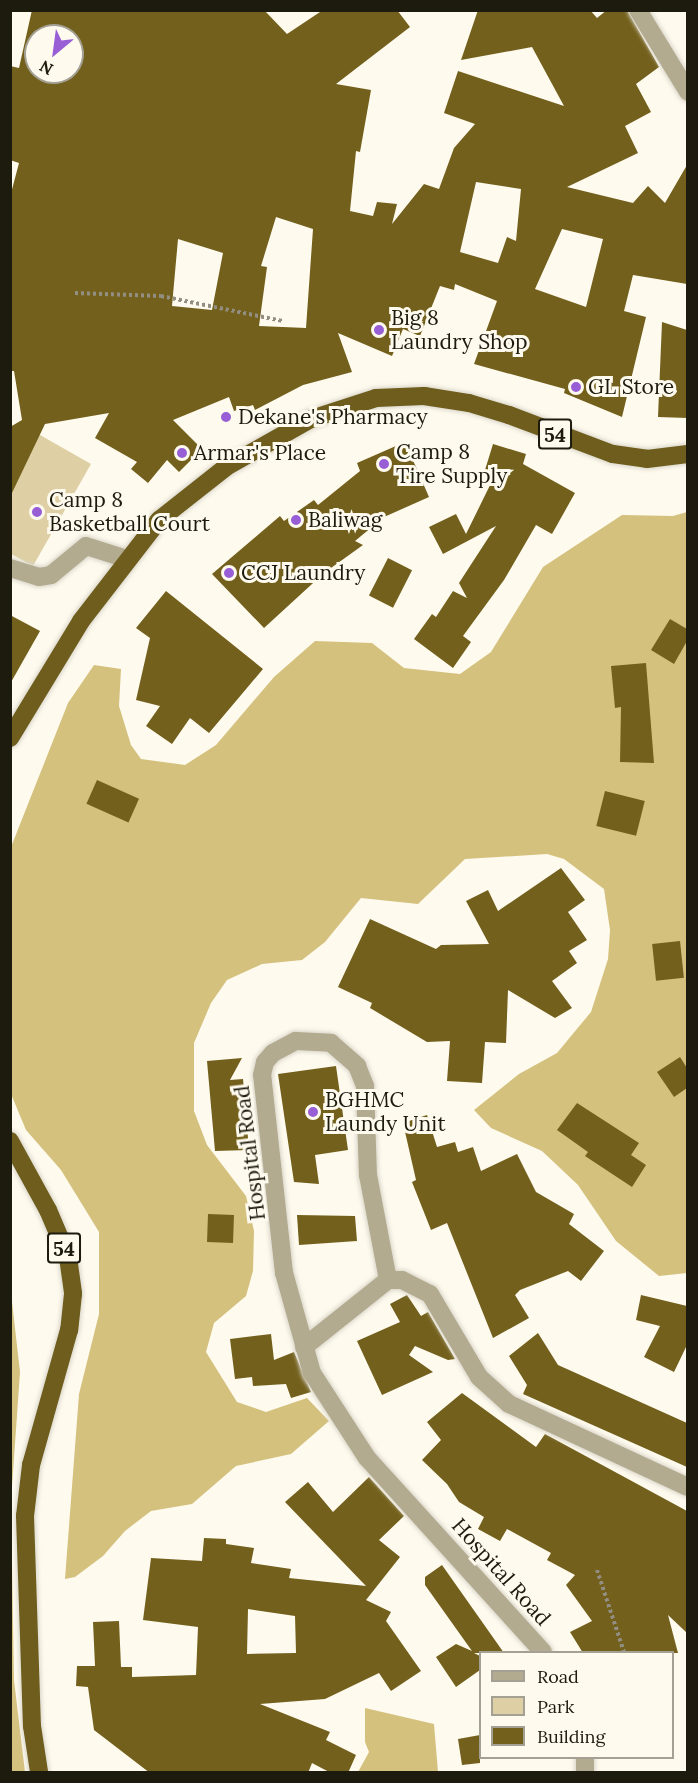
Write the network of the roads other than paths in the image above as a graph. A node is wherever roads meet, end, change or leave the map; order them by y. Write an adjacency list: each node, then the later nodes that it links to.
1 (638, 10): 2 (street)
2 (687, 93)
3 (687, 454): 4 (highway, 54)
4 (127, 559): 5 (street); 6 (highway, 54)
5 (10, 568)
6 (10, 738)
7 (10, 1141): 12 (highway, 54)
8 (388, 1280): 9 (street); 9 (street, Hospital Road); 10 (street)
9 (304, 1347): 11 (street, Hospital Road)
10 (687, 1487)
11 (541, 1651)
12 (39, 1773)

